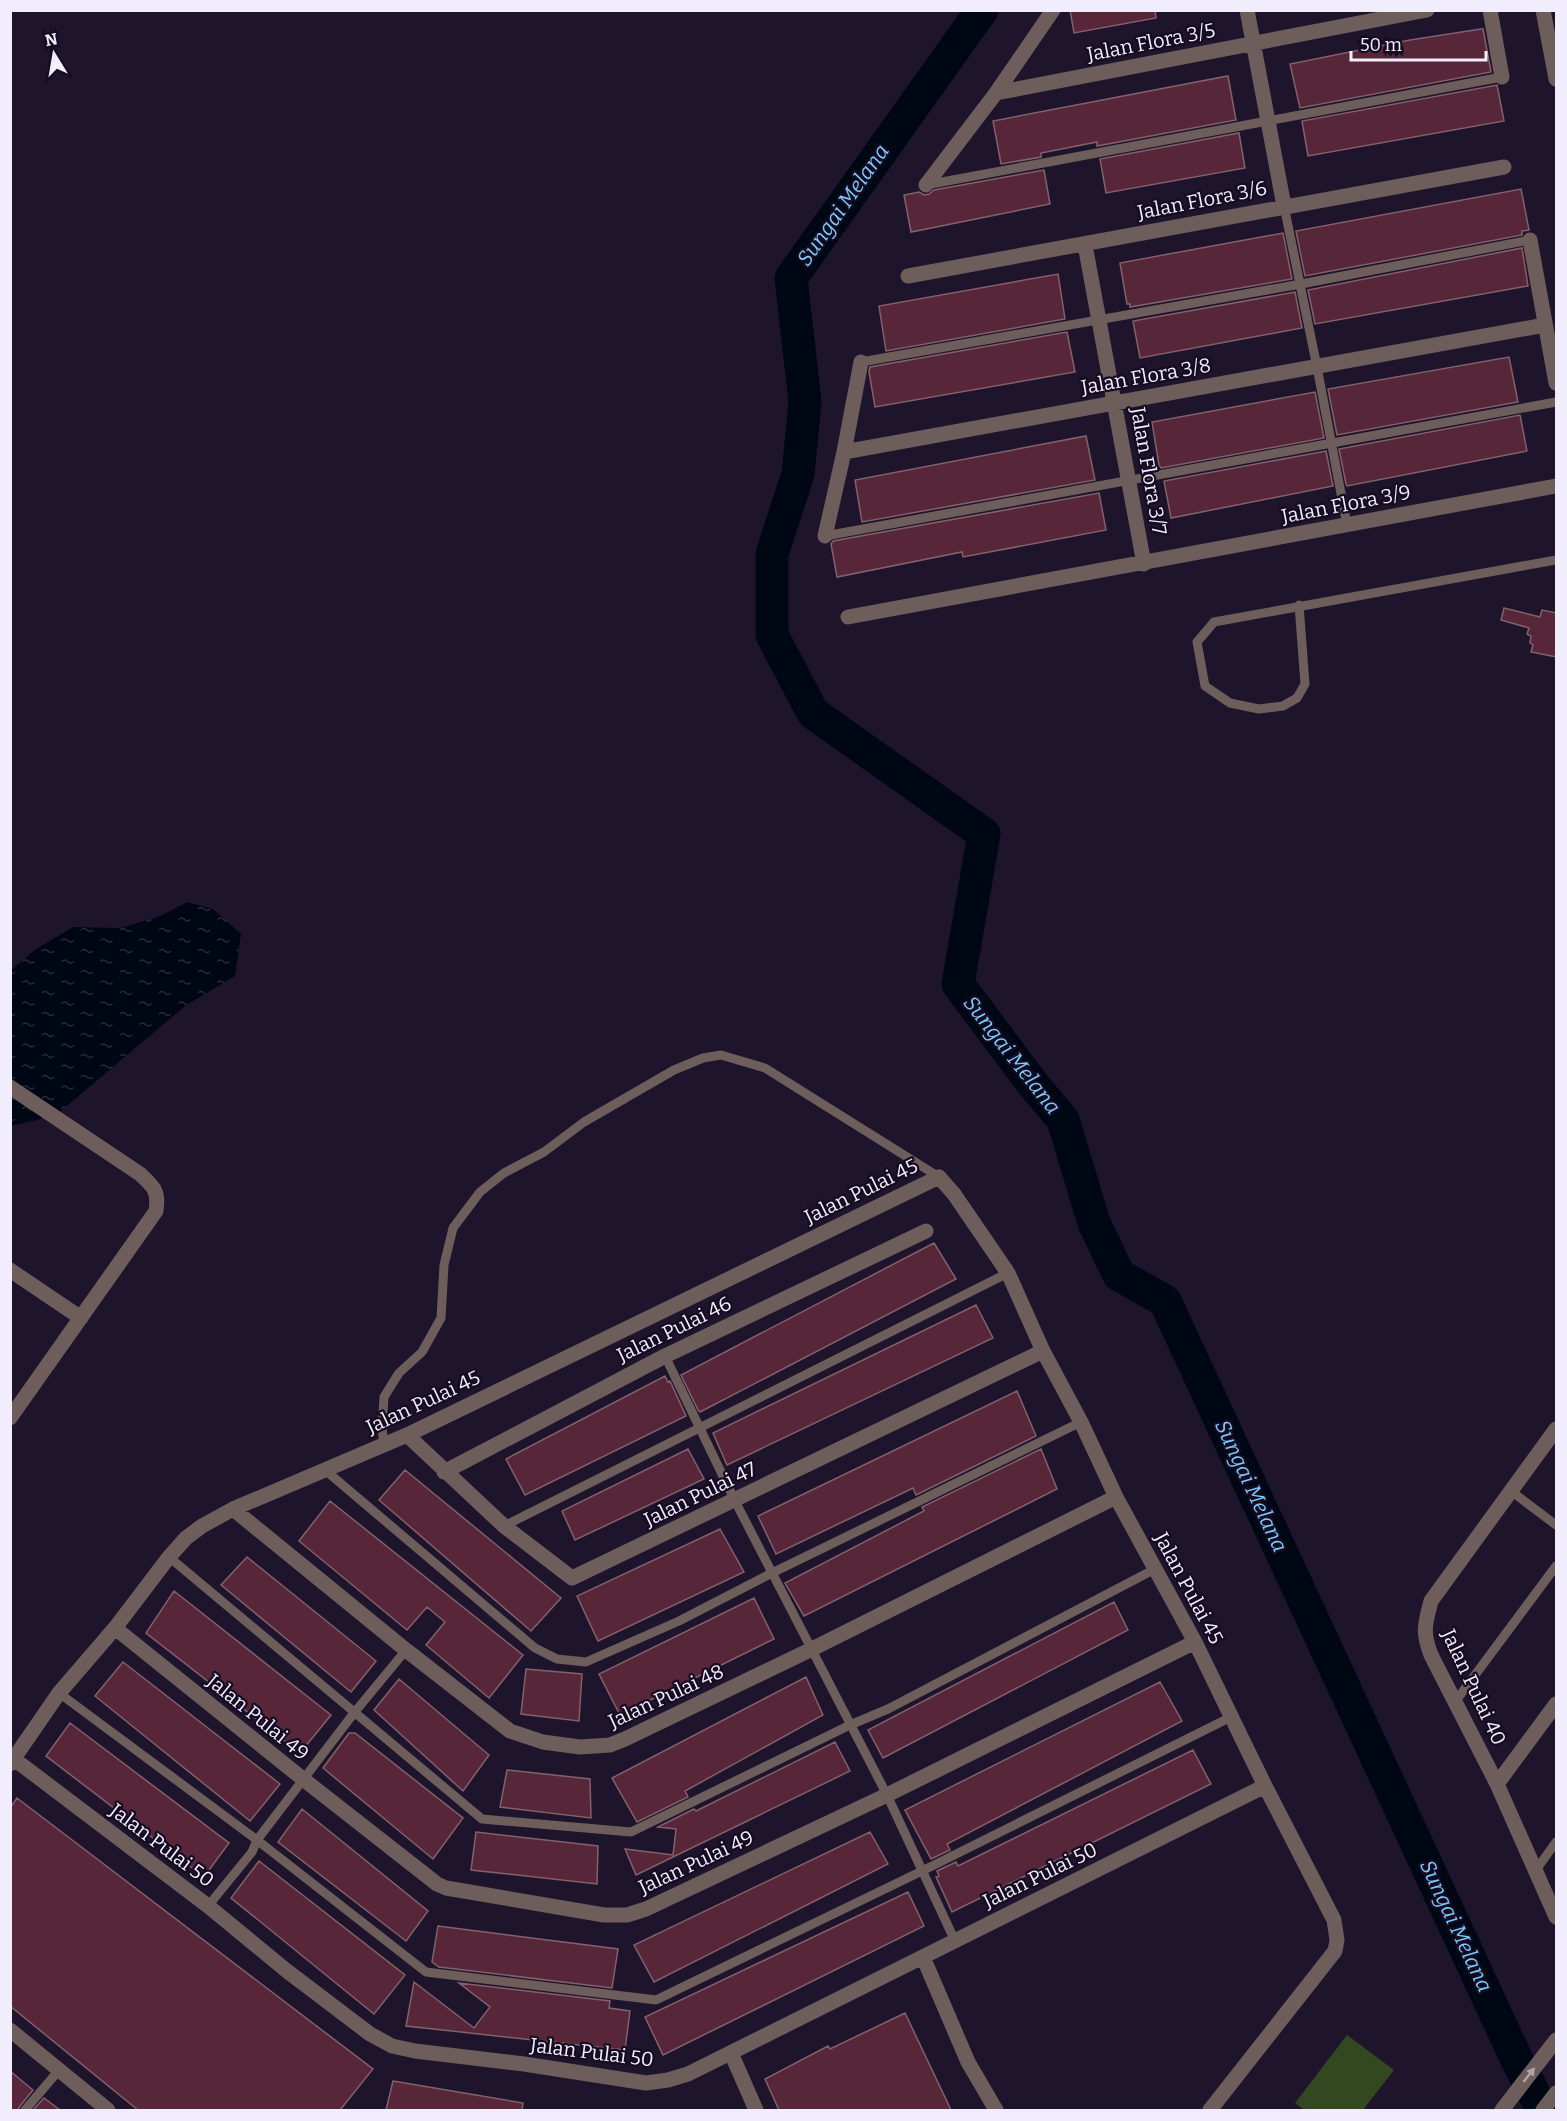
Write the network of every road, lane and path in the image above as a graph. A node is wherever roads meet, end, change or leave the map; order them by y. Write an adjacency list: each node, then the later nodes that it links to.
1 (1053, 10): 9 (street)
2 (1247, 10): 6 (street)
3 (1427, 10): 6 (street, Jalan Flora 3/5)
4 (1490, 10): 7 (street)
5 (1543, 10): 8 (street)
6 (1253, 44): 9 (street, Jalan Flora 3/5); 10 (street)
7 (1502, 77): 10 (lane)
8 (1557, 79)
9 (996, 93): 12 (street)
10 (1268, 120): 12 (lane); 13 (street)
11 (1504, 167): 13 (street, Jalan Flora 3/6)
12 (926, 185)
13 (1284, 206): 15 (street, Jalan Flora 3/6); 17 (lane)
14 (1530, 240): 17 (lane); 19 (street)
15 (1085, 245): 16 (street, Jalan Flora 3/6); 18 (street, Jalan Flora 3/7)
16 (908, 276)
17 (1301, 284): 18 (lane); 21 (lane)
18 (1099, 321): 20 (lane); 24 (street, Jalan Flora 3/7)
19 (1545, 325): 21 (street, Jalan Flora 3/8); 22 (street)
20 (861, 362): 26 (street)
21 (1317, 367): 24 (street, Jalan Flora 3/8); 25 (lane)
22 (1557, 382)
23 (1557, 402): 25 (lane)
24 (1115, 403): 26 (street, Jalan Flora 3/8); 27 (street, Jalan Flora 3/7)
25 (1331, 442): 27 (lane); 29 (lane)
26 (844, 452): 30 (street)
27 (1129, 481): 30 (lane); 32 (street, Jalan Flora 3/7)
28 (1557, 486): 29 (street, Jalan Flora 3/9)
29 (1347, 525): 32 (street, Jalan Flora 3/9)
30 (825, 536)
31 (1557, 560): 33 (lane)
32 (1144, 564): 34 (street, Jalan Flora 3/9)
33 (1299, 605): 33 (lane)
34 (848, 617)
35 (10, 1087): 40 (street)
36 (939, 1177): 39 (street, Jalan Pulai 45); 47 (street, Jalan Pulai 45); 48 (lane)
37 (926, 1231): 42 (street, Jalan Pulai 46)
38 (10, 1270): 40 (street)
39 (1008, 1273): 41 (street, Jalan Pulai 45); 45 (lane)
40 (81, 1318): 43 (street)
41 (1043, 1351): 44 (street, Jalan Pulai 45); 53 (street, Jalan Pulai 47)
42 (665, 1356): 45 (lane); 50 (street, Jalan Pulai 46)
43 (10, 1418)
44 (1082, 1422): 52 (street, Jalan Pulai 45); 60 (lane)
45 (699, 1427): 53 (lane); 56 (lane)
46 (1557, 1429): 51 (street, Jalan Pulai 40)
47 (406, 1435): 48 (street, Jalan Pulai 45); 50 (street, Jalan Pulai 47)
48 (384, 1445): 49 (street, Jalan Pulai 45)
49 (325, 1470): 54 (street, Jalan Pulai 45); 60 (lane)
50 (444, 1472): 56 (street, Jalan Pulai 47)
51 (1511, 1491): 55 (lane); 66 (street, Jalan Pulai 40)
52 (1116, 1497): 59 (street, Jalan Pulai 45); 64 (street, Jalan Pulai 48)
53 (735, 1501): 56 (street, Jalan Pulai 47); 60 (lane)
54 (233, 1509): 57 (street, Jalan Pulai 45); 63 (street, Jalan Pulai 48)
55 (1557, 1525)
56 (504, 1526)
57 (169, 1557): 61 (street, Jalan Pulai 45); 68 (lane)
58 (1557, 1566): 66 (lane)
59 (1155, 1569): 62 (street, Jalan Pulai 45); 70 (lane)
60 (772, 1573): 64 (lane)
61 (115, 1628): 65 (street, Jalan Pulai 45); 72 (street, Jalan Pulai 49)
62 (1195, 1642): 69 (street, Jalan Pulai 45); 75 (street, Jalan Pulai 49)
63 (406, 1650): 64 (street, Jalan Pulai 48); 68 (lane)
64 (810, 1650): 70 (lane)
65 (59, 1693): 71 (street, Jalan Pulai 45); 76 (lane)
66 (1455, 1702): 73 (street, Jalan Pulai 40)
67 (1557, 1704): 73 (street)
68 (354, 1713): 70 (lane); 72 (lane)
69 (1231, 1717): 74 (street, Jalan Pulai 45); 79 (lane)
70 (850, 1725): 75 (lane)
71 (12, 1762): 80 (street, Jalan Pulai 50)
72 (303, 1779): 75 (street, Jalan Pulai 49); 76 (lane)
73 (1497, 1784): 78 (street, Jalan Pulai 40)
74 (1265, 1786): 82 (street, Jalan Pulai 50); 93 (street, Jalan Pulai 45)
75 (887, 1795): 79 (lane)
76 (257, 1840): 79 (lane); 80 (lane)
77 (1557, 1842): 78 (lane)
78 (1536, 1870): 81 (street, Jalan Pulai 40)
79 (922, 1871): 82 (lane)
80 (208, 1906): 86 (street, Jalan Pulai 50)
81 (1557, 1917)
82 (955, 1941): 83 (street, Jalan Pulai 50)
83 (923, 1957): 86 (street, Jalan Pulai 50); 92 (street)
84 (10, 2030): 87 (street)
85 (1557, 2040): 94 (street, one-way to 85)
86 (731, 2053): 91 (street)
87 (60, 2069): 89 (lane); 90 (street)
88 (1557, 2094): 95 (street)
89 (25, 2110)
90 (108, 2110)
91 (756, 2110)
92 (996, 2110)
93 (1210, 2110)
94 (1502, 2110)
95 (1543, 2110)

